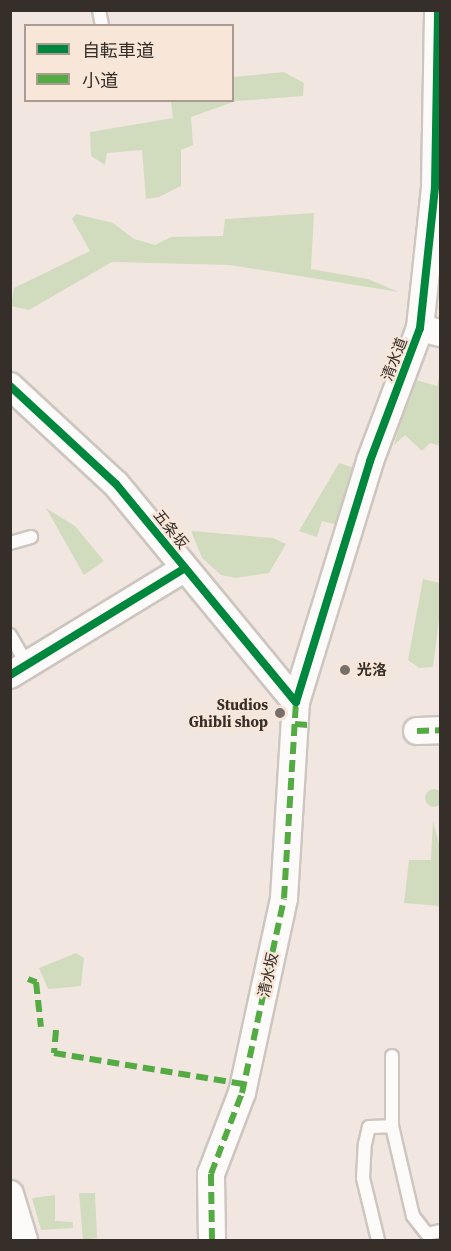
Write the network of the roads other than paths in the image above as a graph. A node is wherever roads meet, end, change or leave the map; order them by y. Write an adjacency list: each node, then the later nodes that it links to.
1 (438, 10): 2 (street, 清水道)
2 (430, 331): 9 (street, 清水道)
3 (10, 386): 6 (street, 五条坂)
4 (31, 537): 5 (lane)
5 (10, 543)
6 (185, 568): 8 (street); 9 (street, 五条坂)
7 (10, 635): 8 (lane)
8 (19, 670)
9 (300, 717): 15 (street, 清水坂)
10 (392, 1056): 11 (lane)
11 (392, 1126): 13 (lane); 16 (lane)
12 (10, 1194): 14 (street)
13 (441, 1231)
14 (24, 1240)
15 (212, 1240)
16 (378, 1240)

